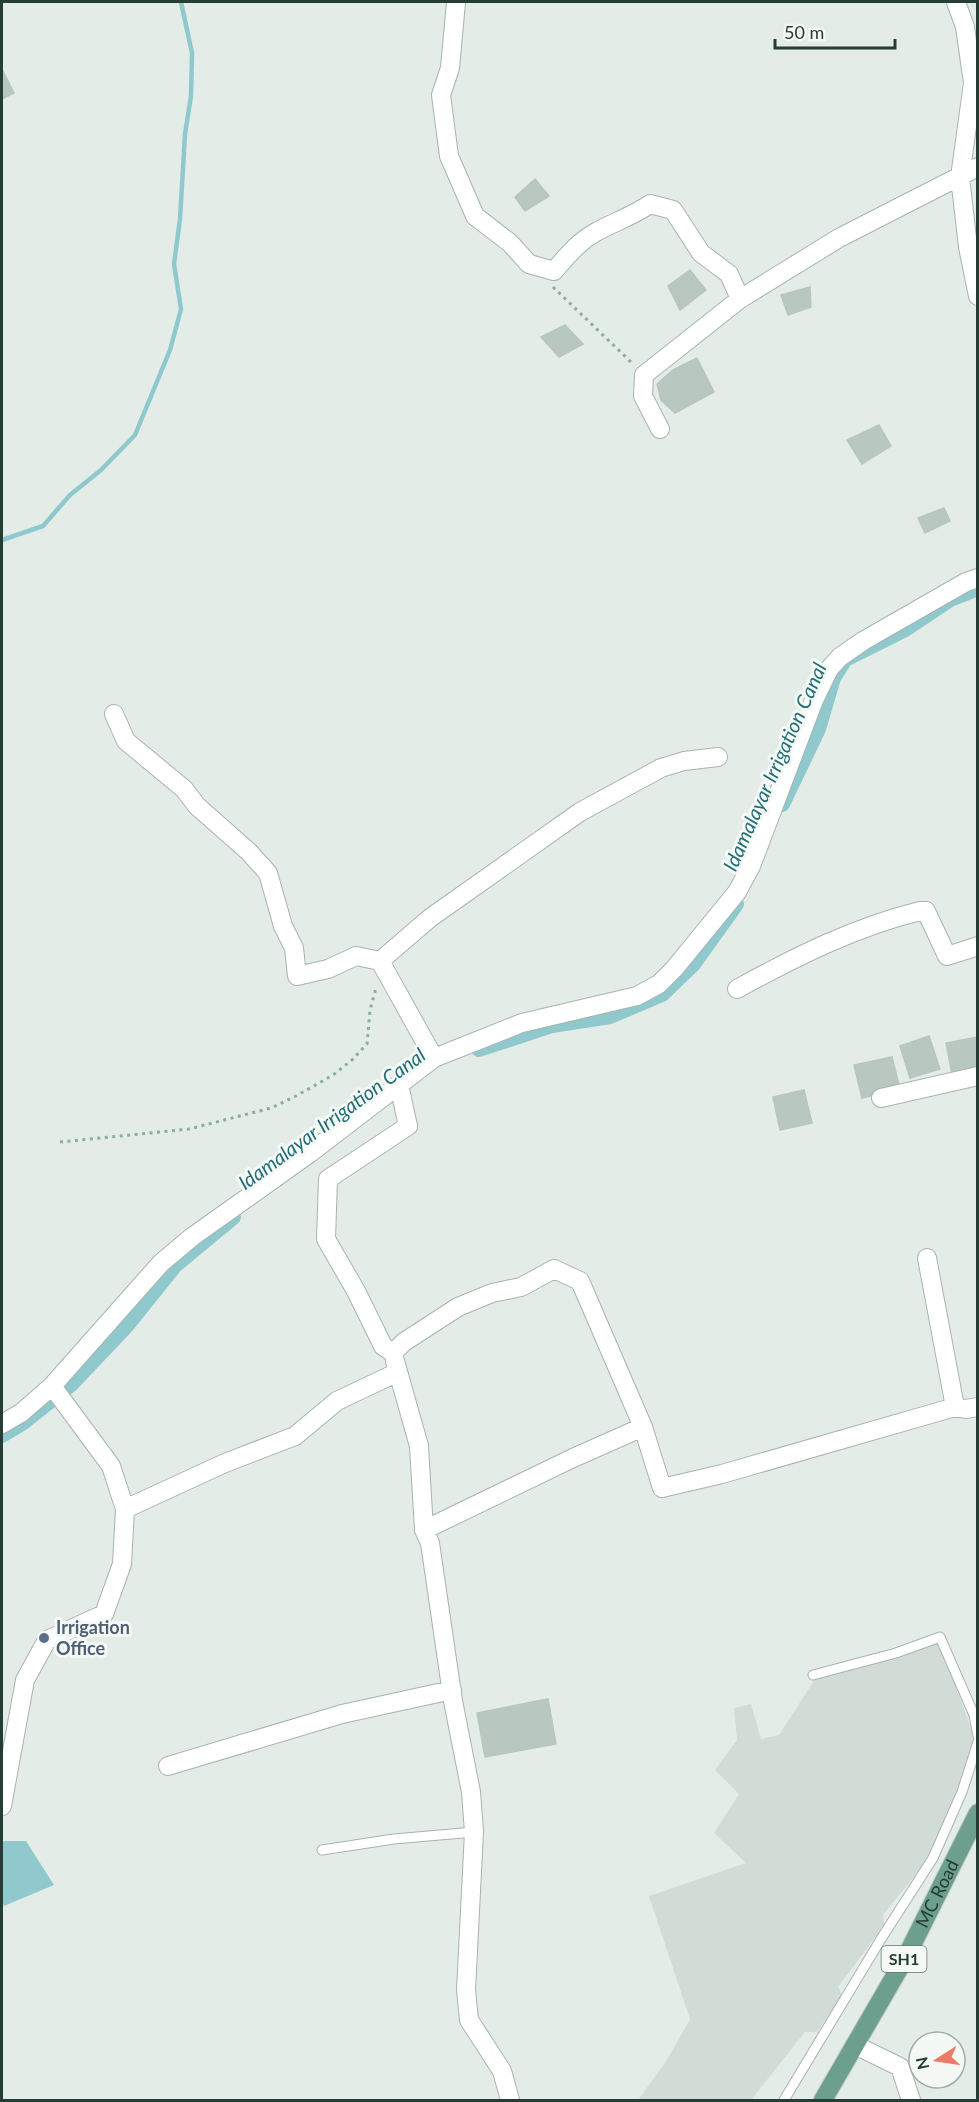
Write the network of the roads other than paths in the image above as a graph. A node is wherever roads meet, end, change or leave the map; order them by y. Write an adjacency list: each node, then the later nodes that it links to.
1 (456, 2): 7 (street)
2 (956, 2): 3 (street)
3 (974, 60): 5 (street)
4 (978, 167): 5 (street)
5 (960, 177): 6 (street); 7 (street)
6 (978, 296)
7 (740, 299): 8 (street)
8 (660, 429)
9 (978, 578): 15 (street)
10 (114, 714): 13 (street)
11 (718, 758): 13 (street)
12 (978, 946): 14 (street)
13 (380, 961): 15 (street)
14 (737, 989)
15 (434, 1058): 17 (street)
16 (978, 1076): 18 (street)
17 (399, 1085): 20 (street); 22 (street)
18 (880, 1098)
19 (927, 1258): 23 (street)
20 (393, 1353): 21 (street); 26 (street)
21 (398, 1372): 27 (street); 28 (street)
22 (52, 1386): 25 (street); 27 (street)
23 (955, 1407): 24 (street); 26 (street)
24 (978, 1407)
25 (2, 1424)
26 (643, 1426): 28 (street)
27 (125, 1509): 34 (street)
28 (424, 1530): 30 (street)
29 (813, 1675): 31 (lane)
30 (452, 1690): 33 (street); 36 (street)
31 (978, 1736)
32 (978, 1742): 40 (lane)
33 (168, 1766)
34 (2, 1806)
35 (978, 1813): 38 (main road, MC Road / SH1)
36 (474, 1832): 37 (lane); 39 (street)
37 (322, 1850)
38 (855, 2045): 41 (main road, MC Road / SH1); 42 (street)
39 (510, 2100)
40 (784, 2100)
41 (823, 2100)
42 (911, 2100)

